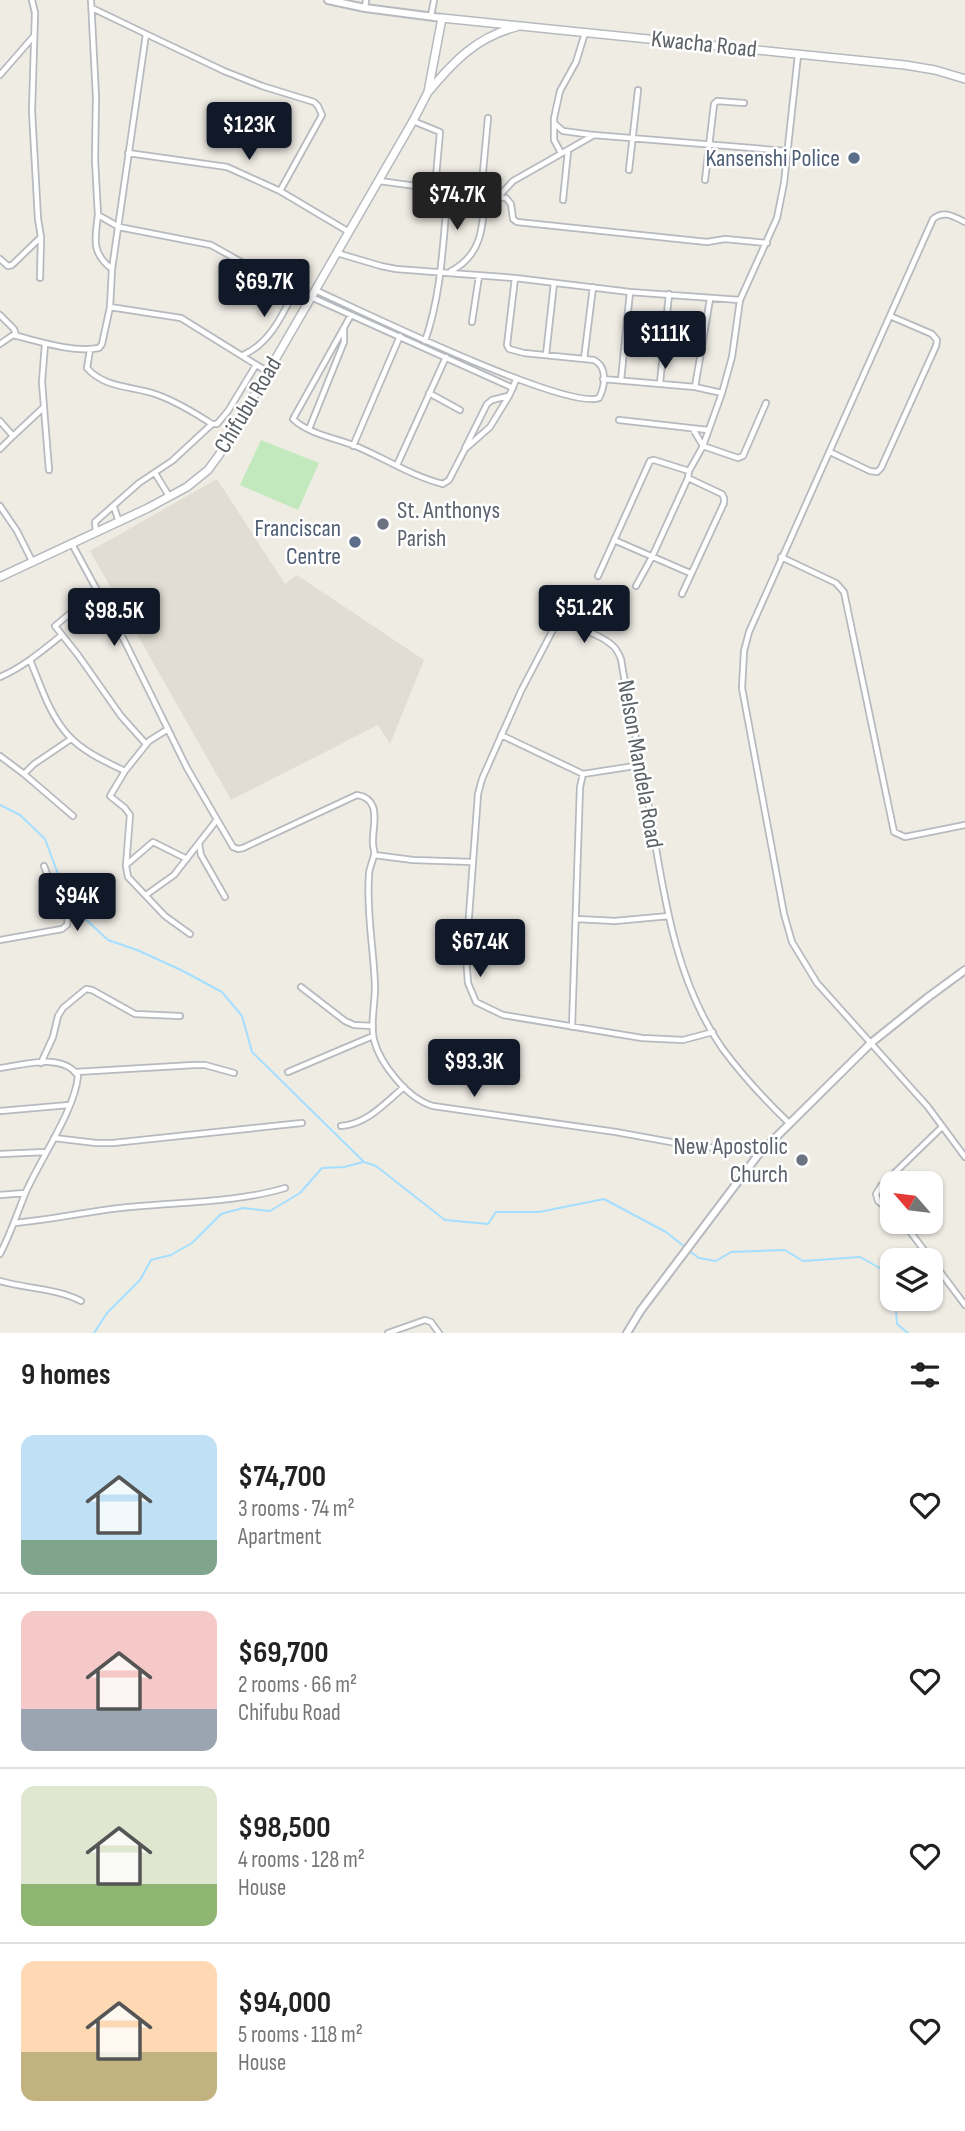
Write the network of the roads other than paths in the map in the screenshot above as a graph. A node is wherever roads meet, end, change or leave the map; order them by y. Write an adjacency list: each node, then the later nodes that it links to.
1 (32, 0): 13 (street)
2 (91, 0): 6 (street)
3 (328, 0): 7 (street)
4 (366, 0): 7 (street)
5 (434, 0): 8 (street)
6 (92, 8): 12 (street); 39 (street)
7 (365, 8): 8 (street)
8 (431, 16): 9 (street)
9 (442, 18): 10 (main road, Kwacha Road); 18 (main road, Chifubu Road)
10 (524, 26): 11 (main road, Kwacha Road); 18 (main road)
11 (585, 32): 14 (main road, Kwacha Road); 22 (street)
12 (146, 34): 28 (street); 35 (street)
13 (33, 36): 15 (street); 43 (street)
14 (798, 54): 16 (main road, Kwacha Road); 27 (street)
15 (0, 75)
16 (965, 79)
17 (638, 90): 24 (street)
18 (428, 92): 21 (main road, Chifubu Road)
19 (744, 103): 25 (street)
20 (488, 118): 36 (street)
21 (413, 121): 32 (main road, Chifubu Road); 33 (street)
22 (555, 124): 23 (street); 29 (street)
23 (594, 135): 24 (street); 26 (street)
24 (633, 139): 25 (street); 30 (street)
25 (709, 145): 27 (street); 31 (street)
26 (568, 150): 29 (street); 38 (street)
27 (788, 151): 44 (street)
28 (128, 153): 35 (street); 41 (street)
29 (561, 153): 37 (street)
30 (629, 170)
31 (705, 180)
32 (378, 181): 33 (street); 42 (main road, Chifubu Road)
33 (435, 188): 34 (street)
34 (449, 190): 36 (street); 48 (street)
35 (280, 191): 42 (street)
36 (483, 194): 37 (street); 49 (street)
37 (499, 196): 44 (street)
38 (563, 200)
39 (98, 215): 41 (street); 47 (street)
40 (965, 222): 64 (street)
41 (119, 227): 47 (street); 55 (street)
42 (350, 232): 45 (main road, Chifubu Road)
43 (41, 237): 46 (street); 51 (street)
44 (767, 243): 60 (street)
45 (337, 253): 48 (street); 58 (main road, Chifubu Road)
46 (0, 259)
47 (112, 269): 61 (street)
48 (440, 272): 49 (street); 71 (street)
49 (449, 272): 50 (street)
50 (479, 276): 52 (street); 66 (street)
51 (40, 278)
52 (515, 278): 53 (street); 76 (street)
53 (554, 283): 54 (street); 76 (street)
54 (593, 287): 56 (street); 80 (street)
55 (294, 292): 58 (street); 77 (street)
56 (630, 292): 57 (street); 86 (street)
57 (668, 294): 59 (street); 87 (street)
58 (312, 296): 63 (street); 65 (street); 83 (main road, Chifubu Road)
59 (710, 299): 60 (street); 88 (street)
60 (740, 300): 91 (street)
61 (110, 307): 75 (street); 77 (street)
62 (0, 314): 69 (street)
63 (351, 315): 67 (street); 68 (street)
64 (890, 316): 107 (street); 107 (street)
65 (382, 320): 67 (street); 71 (street)
66 (472, 322)
67 (379, 327): 70 (street)
68 (344, 328): 99 (street); 99 (street)
69 (16, 335): 72 (street); 73 (street)
70 (400, 336): 74 (street); 103 (street)
71 (426, 339): 74 (street); 79 (street)
72 (0, 344)
73 (44, 344): 75 (street); 94 (street)
74 (423, 347): 78 (street)
75 (90, 350): 98 (street)
76 (546, 355): 80 (street)
77 (242, 356): 81 (street)
78 (446, 357): 82 (street); 90 (street)
79 (468, 359): 82 (street); 84 (street)
80 (584, 359): 85 (street)
81 (256, 365): 83 (street); 98 (street)
82 (465, 365): 89 (street)
83 (268, 372): 113 (main road, Chifubu Road)
84 (515, 379): 85 (street); 89 (street)
85 (603, 379): 86 (street)
86 (621, 380): 87 (street)
87 (660, 383): 88 (street)
88 (695, 387): 91 (street)
89 (513, 388): 92 (street)
90 (429, 393): 95 (street); 108 (street)
91 (722, 393): 101 (street)
92 (509, 396): 106 (street); 106 (street)
93 (766, 403): 104 (street)
94 (44, 407): 102 (street); 109 (street)
95 (460, 410)
96 (619, 420): 100 (street)
97 (0, 421): 102 (street)
98 (212, 424): 111 (street)
99 (309, 429): 103 (street)
100 (693, 429): 101 (street); 104 (street)
101 (708, 430): 104 (street)
102 (13, 436): 105 (street)
103 (353, 446): 108 (street)
104 (703, 446): 110 (street)
105 (0, 449)
106 (464, 449): 108 (street)
107 (830, 452): 121 (street)
108 (397, 465)
109 (50, 470)
110 (689, 471): 112 (street); 118 (street)
111 (155, 473): 113 (street); 115 (street)
112 (688, 478): 120 (street); 123 (street)
113 (169, 497): 116 (main road, Chifubu Road)
114 (0, 506): 122 (street)
115 (114, 507): 116 (street); 117 (street)
116 (119, 523): 117 (main road, Chifubu Road)
117 (96, 532): 119 (main road, Chifubu Road)
118 (614, 540): 120 (street); 124 (street)
119 (72, 543): 122 (main road, Chifubu Road); 127 (street)
120 (652, 556): 123 (street); 126 (street)
121 (781, 557): 143 (street); 163 (street)
122 (33, 562): 125 (main road, Chifubu Road)
123 (690, 573): 128 (street)
124 (598, 576)
125 (0, 577)
126 (636, 586)
127 (97, 591): 129 (street); 132 (street)
128 (682, 594)
129 (62, 635): 130 (street); 135 (street)
130 (30, 660): 131 (street); 134 (street)
131 (0, 677)
132 (168, 729): 135 (street); 142 (street)
133 (501, 735): 137 (street, Nelson Mandela Road); 140 (street); 147 (street, Nelson Mandela Road)
134 (71, 739): 138 (street); 139 (street)
135 (146, 744): 138 (street)
136 (0, 756): 139 (street)
137 (641, 765): 140 (street); 152 (street, Nelson Mandela Road)
138 (125, 771): 149 (street)
139 (24, 774): 141 (street)
140 (583, 774): 153 (street)
141 (73, 816)
142 (216, 821): 144 (street); 145 (street)
143 (965, 825)
144 (199, 843): 146 (street); 151 (street)
145 (374, 855): 147 (street); 159 (street)
146 (187, 859): 149 (street); 150 (street)
147 (473, 862): 160 (street, Nelson Mandela Road)
148 (44, 866): 155 (street)
149 (126, 866): 150 (street)
150 (146, 895): 154 (street)
151 (225, 897)
152 (669, 916): 153 (street); 161 (street, Nelson Mandela Road)
153 (577, 919): 160 (street)
154 (190, 933)
155 (0, 940)
156 (965, 970): 163 (street)
157 (301, 987): 159 (street)
158 (180, 1016): 164 (street)
159 (373, 1026): 162 (street)
160 (572, 1027): 161 (street, Nelson Mandela Road)
161 (713, 1032): 173 (street, Nelson Mandela Road)
162 (373, 1036): 167 (street); 169 (street)
163 (872, 1043): 173 (street); 175 (street)
164 (41, 1063): 165 (street); 166 (street)
165 (0, 1068)
166 (76, 1072): 168 (street); 170 (street)
167 (288, 1072)
168 (234, 1073)
169 (404, 1087): 174 (street); 179 (street)
170 (69, 1105): 171 (street); 176 (street)
171 (0, 1111)
172 (302, 1123): 176 (street)
173 (789, 1123): 179 (street)
174 (341, 1126)
175 (942, 1127): 180 (street); 181 (street)
176 (54, 1138): 177 (street)
177 (46, 1152): 178 (street); 183 (street)
178 (0, 1154)
179 (758, 1155): 195 (street)
180 (965, 1157)
181 (897, 1171)
182 (285, 1188): 185 (street)
183 (25, 1194): 184 (street); 185 (street)
184 (0, 1195)
185 (14, 1223): 188 (street)
186 (912, 1234): 192 (street)
187 (0, 1237): 188 (street)
188 (8, 1237): 189 (street)
189 (0, 1254)
190 (0, 1281): 191 (street)
191 (81, 1301)
192 (965, 1305)
193 (388, 1333): 194 (street)
194 (439, 1333)
195 (627, 1333)

